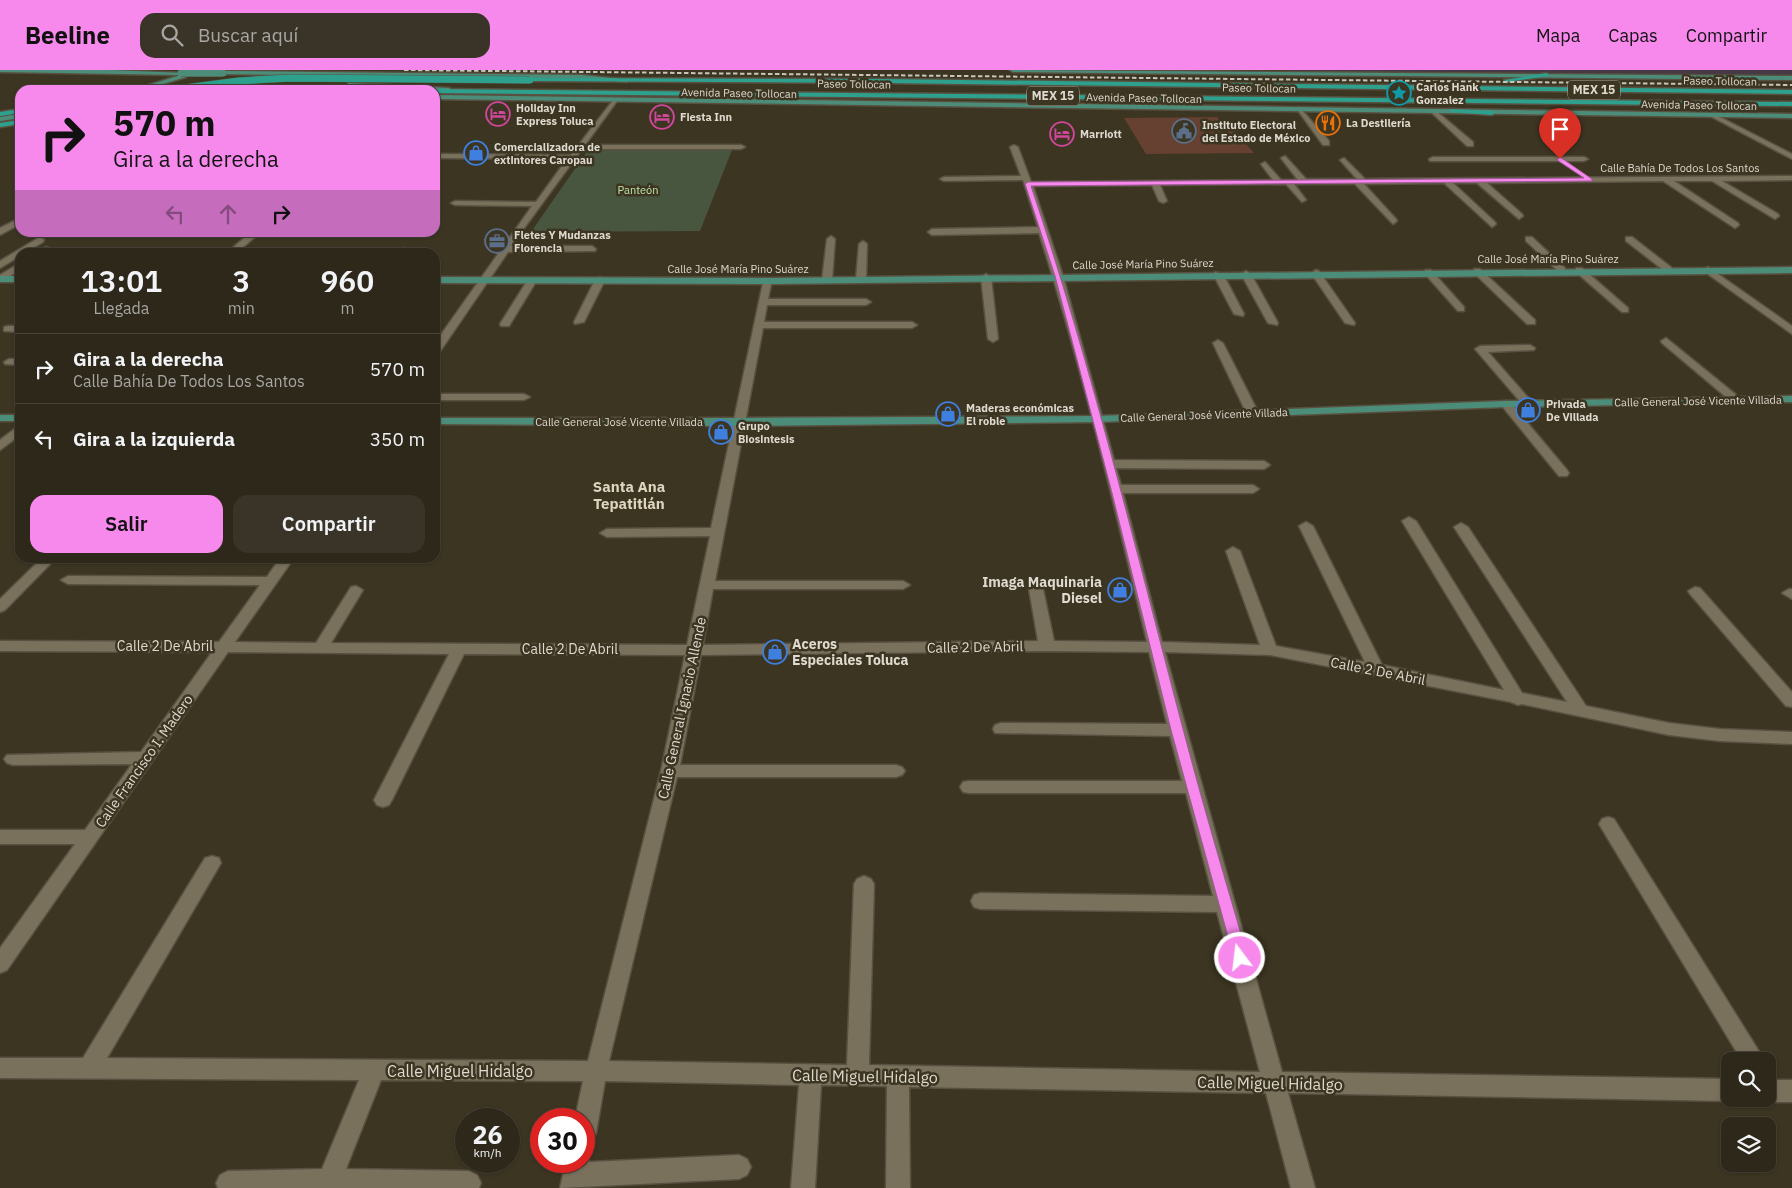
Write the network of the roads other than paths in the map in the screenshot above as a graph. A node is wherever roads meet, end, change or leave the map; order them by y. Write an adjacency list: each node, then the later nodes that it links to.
1 (0, 70): 12 (main road, MEX 15, bridge)
2 (196, 70): 14 (main road)
3 (212, 70): 15 (main road)
4 (1013, 70): 5 (main road, Avenida Paseo Tollocan)
5 (1274, 71): 8 (main road, Avenida Paseo Tollocan)
6 (809, 73): 13 (highway)
7 (0, 75): 9 (main road, MEX 15)
8 (1547, 75): 11 (main road, Avenida Paseo Tollocan); 18 (highway)
9 (54, 76): 10 (main road); 17 (main road, MEX 15)
10 (11, 78)
11 (1792, 78)
12 (627, 80): 13 (highway, Paseo Tollocan / MEX 15); 16 (highway, bridge)
13 (884, 81): 18 (highway, Paseo Tollocan / MEX 15)
14 (156, 85)
15 (178, 85)
16 (208, 85)
17 (344, 85)
18 (1396, 87): 23 (highway, Paseo Tollocan / MEX 15)
19 (440, 90): 21 (main road, MEX 15)
20 (440, 91): 21 (highway)
21 (456, 91): 22 (highway, Paseo Tollocan / MEX 15)
22 (600, 91): 24 (highway, Paseo Tollocan / MEX 15); 26 (highway)
23 (1792, 92)
24 (833, 94): 27 (highway, Paseo Tollocan / MEX 15); 30 (highway)
25 (440, 97): 26 (main road, Avenida Paseo Tollocan)
26 (481, 98): 28 (main road, Avenida Paseo Tollocan)
27 (1272, 98): 29 (highway, Paseo Tollocan / MEX 15); 35 (highway)
28 (614, 101): 30 (main road, Avenida Paseo Tollocan); 42 (street)
29 (1792, 104)
30 (936, 106): 32 (main road, Avenida Paseo Tollocan)
31 (15, 110): 33 (highway)
32 (1299, 110): 34 (main road, Avenida Paseo Tollocan); 40 (street)
33 (0, 112)
34 (1434, 112): 35 (main road, Avenida Paseo Tollocan); 41 (street)
35 (1492, 113): 36 (main road, Avenida Paseo Tollocan)
36 (1712, 115): 37 (main road, Avenida Paseo Tollocan); 46 (street)
37 (1792, 116)
38 (15, 117): 39 (main road)
39 (0, 119)
40 (1326, 143)
41 (1470, 144)
42 (579, 147): 43 (street); 47 (street)
43 (741, 147)
44 (1014, 147): 55 (street)
45 (440, 156): 47 (street)
46 (1792, 157)
47 (571, 158): 69 (street)
48 (1285, 158): 64 (street)
49 (1433, 159): 50 (street)
50 (1560, 159): 51 (street); 61 (street)
51 (1584, 159)
52 (1344, 160): 62 (street)
53 (1265, 164): 63 (street)
54 (944, 175): 55 (street, Calle Bahía De Todos Los Santos)
55 (1026, 178): 65 (street, Calle Bahía De Todos Los Santos); 76 (street)
56 (1792, 178): 58 (street, Calle Bahía De Todos Los Santos)
57 (1665, 179): 58 (street, Calle Bahía De Todos Los Santos); 61 (street, Calle Bahía De Todos Los Santos); 78 (street)
58 (1714, 179): 71 (street)
59 (1446, 180): 60 (street, Calle Bahía De Todos Los Santos); 62 (street, Calle Bahía De Todos Los Santos); 77 (street)
60 (1480, 180): 61 (street, Calle Bahía De Todos Los Santos); 70 (street)
61 (1590, 180)
62 (1360, 181): 64 (street, Calle Bahía De Todos Los Santos); 74 (street)
63 (1284, 182): 64 (street, Calle Bahía De Todos Los Santos); 65 (street, Calle Bahía De Todos Los Santos); 67 (street)
64 (1304, 182)
65 (1155, 183): 66 (street)
66 (1163, 200)
67 (1302, 200)
68 (455, 203): 69 (street)
69 (538, 204): 89 (street)
70 (1519, 216)
71 (1775, 216)
72 (0, 219): 73 (street)
73 (15, 220)
74 (1393, 221)
75 (15, 223): 79 (street)
76 (1037, 223): 80 (street); 104 (street)
77 (1492, 224)
78 (1736, 225)
79 (0, 232)
80 (932, 232)
81 (251, 237): 88 (street)
82 (831, 239): 113 (street)
83 (1528, 239): 94 (street)
84 (1629, 239): 96 (street)
85 (40, 240): 87 (street)
86 (863, 244): 108 (street)
87 (27, 248)
88 (237, 248)
89 (505, 249): 90 (street); 114 (street)
90 (592, 250)
91 (15, 256): 92 (street)
92 (0, 265)
93 (15, 269): 106 (street)
94 (1562, 270): 95 (main road, Calle José María Pino Suárez); 99 (main road, Calle José María Pino Suárez)
95 (1579, 270): 96 (main road, Calle José María Pino Suárez); 118 (street)
96 (1669, 270): 97 (main road, Calle José María Pino Suárez)
97 (1708, 270): 98 (main road, Calle José María Pino Suárez); 129 (street)
98 (1792, 270)
99 (1477, 271): 100 (main road, Calle José María Pino Suárez); 121 (street)
100 (1428, 272): 101 (main road, Calle José María Pino Suárez); 117 (street)
101 (1316, 273): 103 (main road, Calle José María Pino Suárez); 122 (street)
102 (1218, 274): 103 (main road, Calle José María Pino Suárez); 104 (main road, Calle José María Pino Suárez); 119 (street)
103 (1246, 274): 124 (street)
104 (1058, 276): 105 (main road, Calle José María Pino Suárez); 144 (street)
105 (986, 277): 108 (main road, Calle José María Pino Suárez); 130 (street)
106 (0, 279): 107 (main road)
107 (15, 279)
108 (861, 279): 113 (main road, Calle José María Pino Suárez)
109 (440, 280): 114 (main road, Calle José María Pino Suárez)
110 (532, 280): 111 (main road, Calle José María Pino Suárez); 114 (main road, Calle José María Pino Suárez); 123 (street)
111 (600, 280): 112 (main road, Calle José María Pino Suárez); 120 (street)
112 (767, 280): 113 (main road, Calle José María Pino Suárez); 115 (street, Calle General Ignacio Allende)
113 (827, 280)
114 (484, 281): 133 (street)
115 (763, 302): 116 (street); 125 (street, Calle General Ignacio Allende)
116 (866, 302)
117 (1461, 309)
118 (1625, 310)
119 (1239, 314)
120 (578, 322)
121 (1531, 322)
122 (1350, 323)
123 (505, 324)
124 (1273, 324)
125 (758, 325): 126 (street); 146 (street, Calle General Ignacio Allende)
126 (912, 325)
127 (8, 329): 128 (street)
128 (15, 329)
129 (1792, 332)
130 (993, 339)
131 (1666, 341): 138 (street)
132 (1218, 342): 141 (street)
133 (440, 343)
134 (1530, 348): 140 (street)
135 (440, 397): 136 (street)
136 (524, 397)
137 (1792, 399): 138 (main road, Calle General José Vicente Villada)
138 (1736, 400): 140 (main road, Calle General José Vicente Villada)
139 (1506, 404): 140 (main road, Calle General José Vicente Villada); 141 (main road, Calle General José Vicente Villada); 151 (street)
140 (1528, 404)
141 (1252, 412): 144 (main road, Calle General José Vicente Villada)
142 (0, 418): 143 (main road)
143 (15, 418)
144 (1097, 419): 146 (main road, Calle General José Vicente Villada); 149 (street)
145 (440, 421): 146 (main road, Calle General José Vicente Villada)
146 (739, 422): 157 (street, Calle General Ignacio Allende)
147 (15, 433): 148 (street)
148 (0, 446)
149 (1109, 464): 150 (street); 152 (street)
150 (1264, 465)
151 (1563, 473)
152 (1116, 489): 153 (street); 173 (street)
153 (1253, 489)
154 (1409, 521): 179 (street)
155 (1306, 526): 178 (street)
156 (1461, 527): 181 (street)
157 (717, 532): 158 (street); 164 (street, Calle General Ignacio Allende)
158 (607, 533)
159 (1234, 551): 177 (street)
160 (45, 563): 169 (street)
161 (283, 563): 163 (street, Calle Francisco I. Madero)
162 (68, 580): 163 (street)
163 (270, 581): 171 (street, Calle Francisco I. Madero)
164 (706, 585): 165 (street); 176 (street, Calle General Ignacio Allende)
165 (904, 585)
166 (1036, 589): 172 (street)
167 (356, 590): 174 (street)
168 (1695, 591): 180 (street)
169 (0, 607)
170 (0, 646): 171 (street, Calle 2 De Abril)
171 (224, 646): 174 (street, Calle 2 De Abril); 186 (street, Calle Francisco I. Madero)
172 (1047, 646): 173 (street, Calle 2 De Abril); 176 (street, Calle 2 De Abril)
173 (1155, 646): 177 (street, Calle 2 De Abril); 183 (street)
174 (321, 647): 175 (street, Calle 2 De Abril)
175 (459, 648): 176 (street, Calle 2 De Abril); 191 (street)
176 (694, 650): 187 (street, Calle General Ignacio Allende)
177 (1270, 650): 178 (street, Calle 2 De Abril)
178 (1376, 669): 179 (street, Calle 2 De Abril)
179 (1518, 700): 181 (street, Calle 2 De Abril)
180 (1792, 702)
181 (1581, 712): 184 (street, Calle 2 De Abril)
182 (1001, 729): 183 (street)
183 (1177, 730): 190 (street)
184 (1792, 738)
185 (13, 758): 186 (street)
186 (146, 758): 194 (street, Calle Francisco I. Madero)
187 (670, 770): 188 (street); 204 (street, Calle General Ignacio Allende)
188 (896, 771)
189 (969, 787): 190 (street)
190 (1193, 787): 198 (street)
191 (383, 800)
192 (1608, 824): 200 (street)
193 (0, 836): 194 (street)
194 (92, 837): 199 (street, Calle Francisco I. Madero)
195 (212, 863): 202 (street)
196 (864, 884): 206 (street)
197 (981, 900): 198 (street)
198 (1226, 904): 208 (street)
199 (0, 964)
200 (1748, 1052)
201 (0, 1068): 202 (street, Calle Miguel Hidalgo)
202 (90, 1069): 203 (street, Calle Miguel Hidalgo)
203 (374, 1070): 204 (street, Calle Miguel Hidalgo); 213 (street)
204 (596, 1071): 205 (street, Calle Miguel Hidalgo); 210 (street, Calle General Ignacio Allende)
205 (811, 1076): 206 (street, Calle Miguel Hidalgo); 216 (street)
206 (858, 1076): 207 (street, Calle Miguel Hidalgo)
207 (898, 1076): 208 (street, Calle Miguel Hidalgo); 217 (street)
208 (1274, 1083): 209 (street, Calle Miguel Hidalgo); 218 (street)
209 (1721, 1090)
210 (589, 1108)
211 (739, 1167): 212 (street)
212 (575, 1174)
213 (329, 1181): 214 (street); 215 (street)
214 (228, 1183)
215 (469, 1183)
216 (803, 1188)
217 (898, 1188)
218 (1303, 1188)

